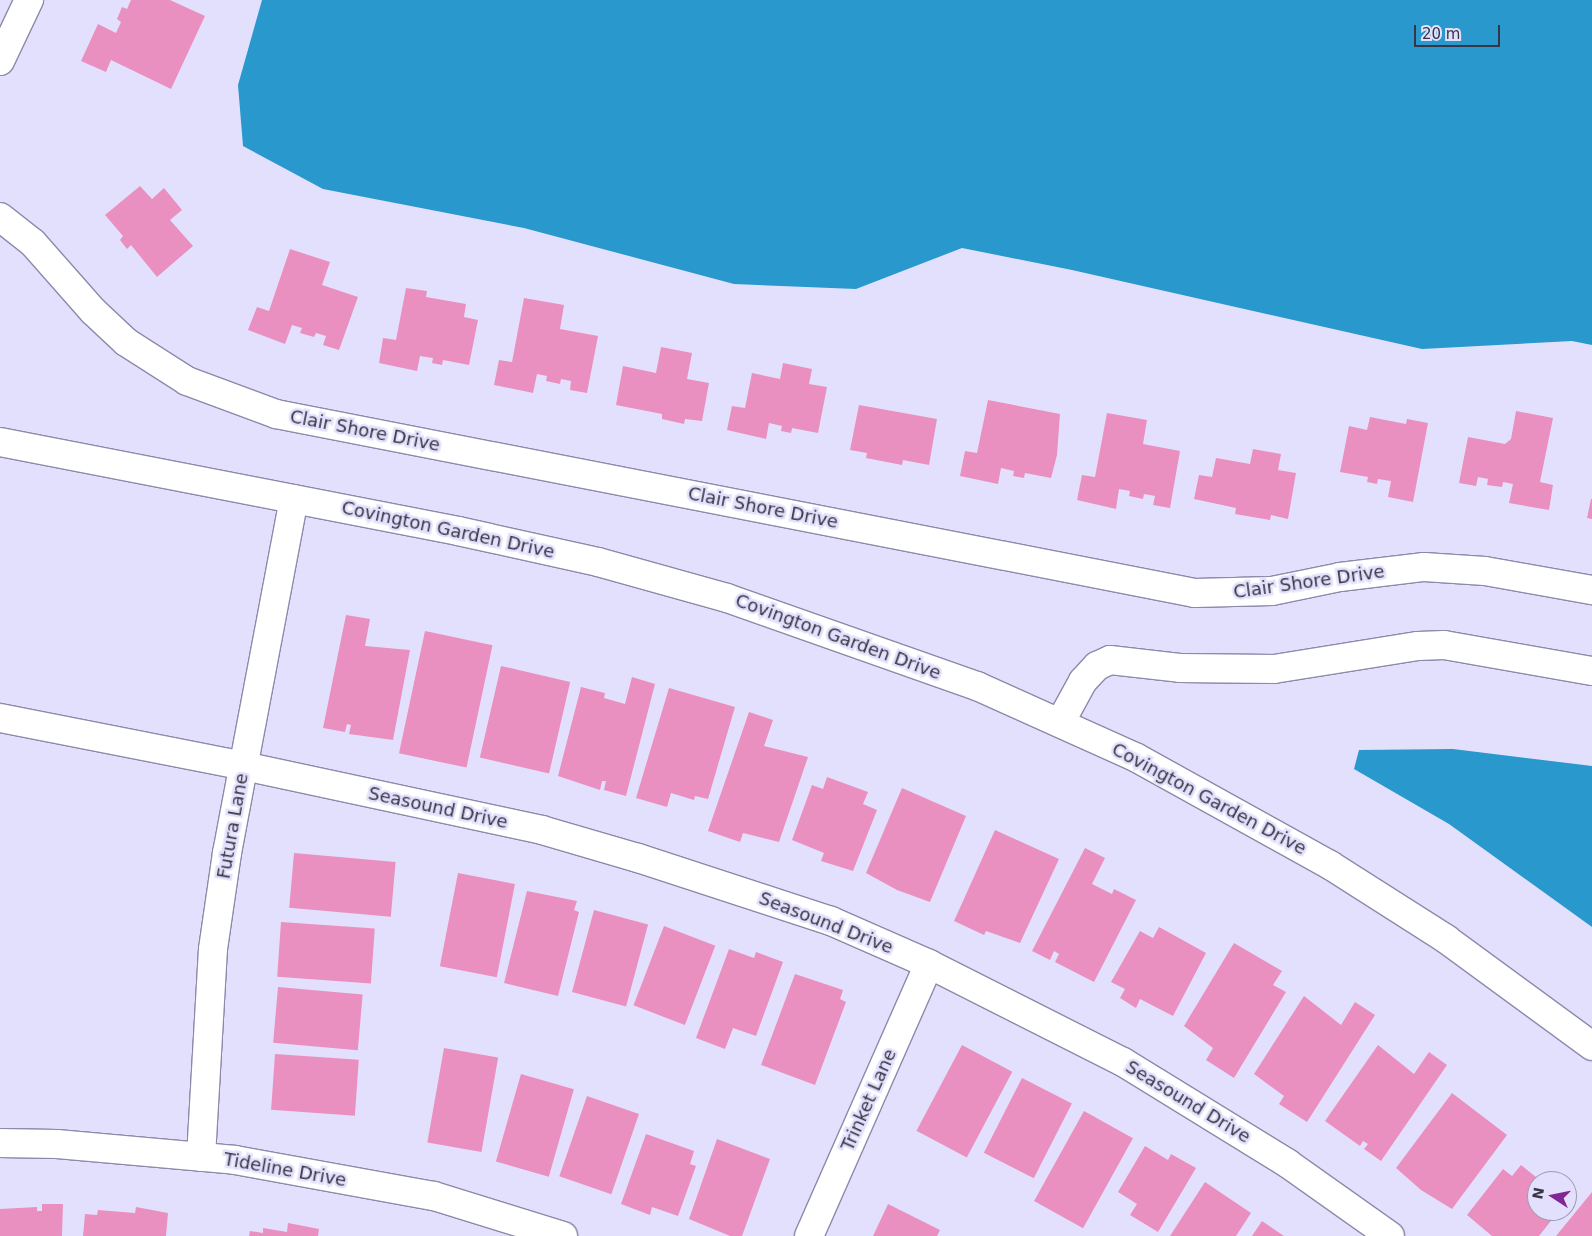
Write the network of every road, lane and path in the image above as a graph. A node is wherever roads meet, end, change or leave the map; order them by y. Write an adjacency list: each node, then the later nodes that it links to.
1 (29, 0): 2 (street)
2 (0, 61)
3 (0, 217): 6 (street, Clair Shore Drive)
4 (0, 442): 5 (street, Covington Garden Drive)
5 (294, 499): 9 (street, Covington Garden Drive); 10 (street, Futura Lane)
6 (1592, 590)
7 (1592, 671): 9 (street)
8 (0, 718): 10 (street, Seasound Drive)
9 (1060, 723): 12 (street, Covington Garden Drive)
10 (244, 766): 11 (street, Seasound Drive); 14 (street, Futura Lane)
11 (929, 964): 16 (street, Trinket Lane); 17 (street, Seasound Drive)
12 (1592, 1046)
13 (0, 1143): 14 (street, Tideline Drive)
14 (201, 1157): 15 (street, Tideline Drive)
15 (563, 1236)
16 (809, 1236)
17 (1390, 1236)

